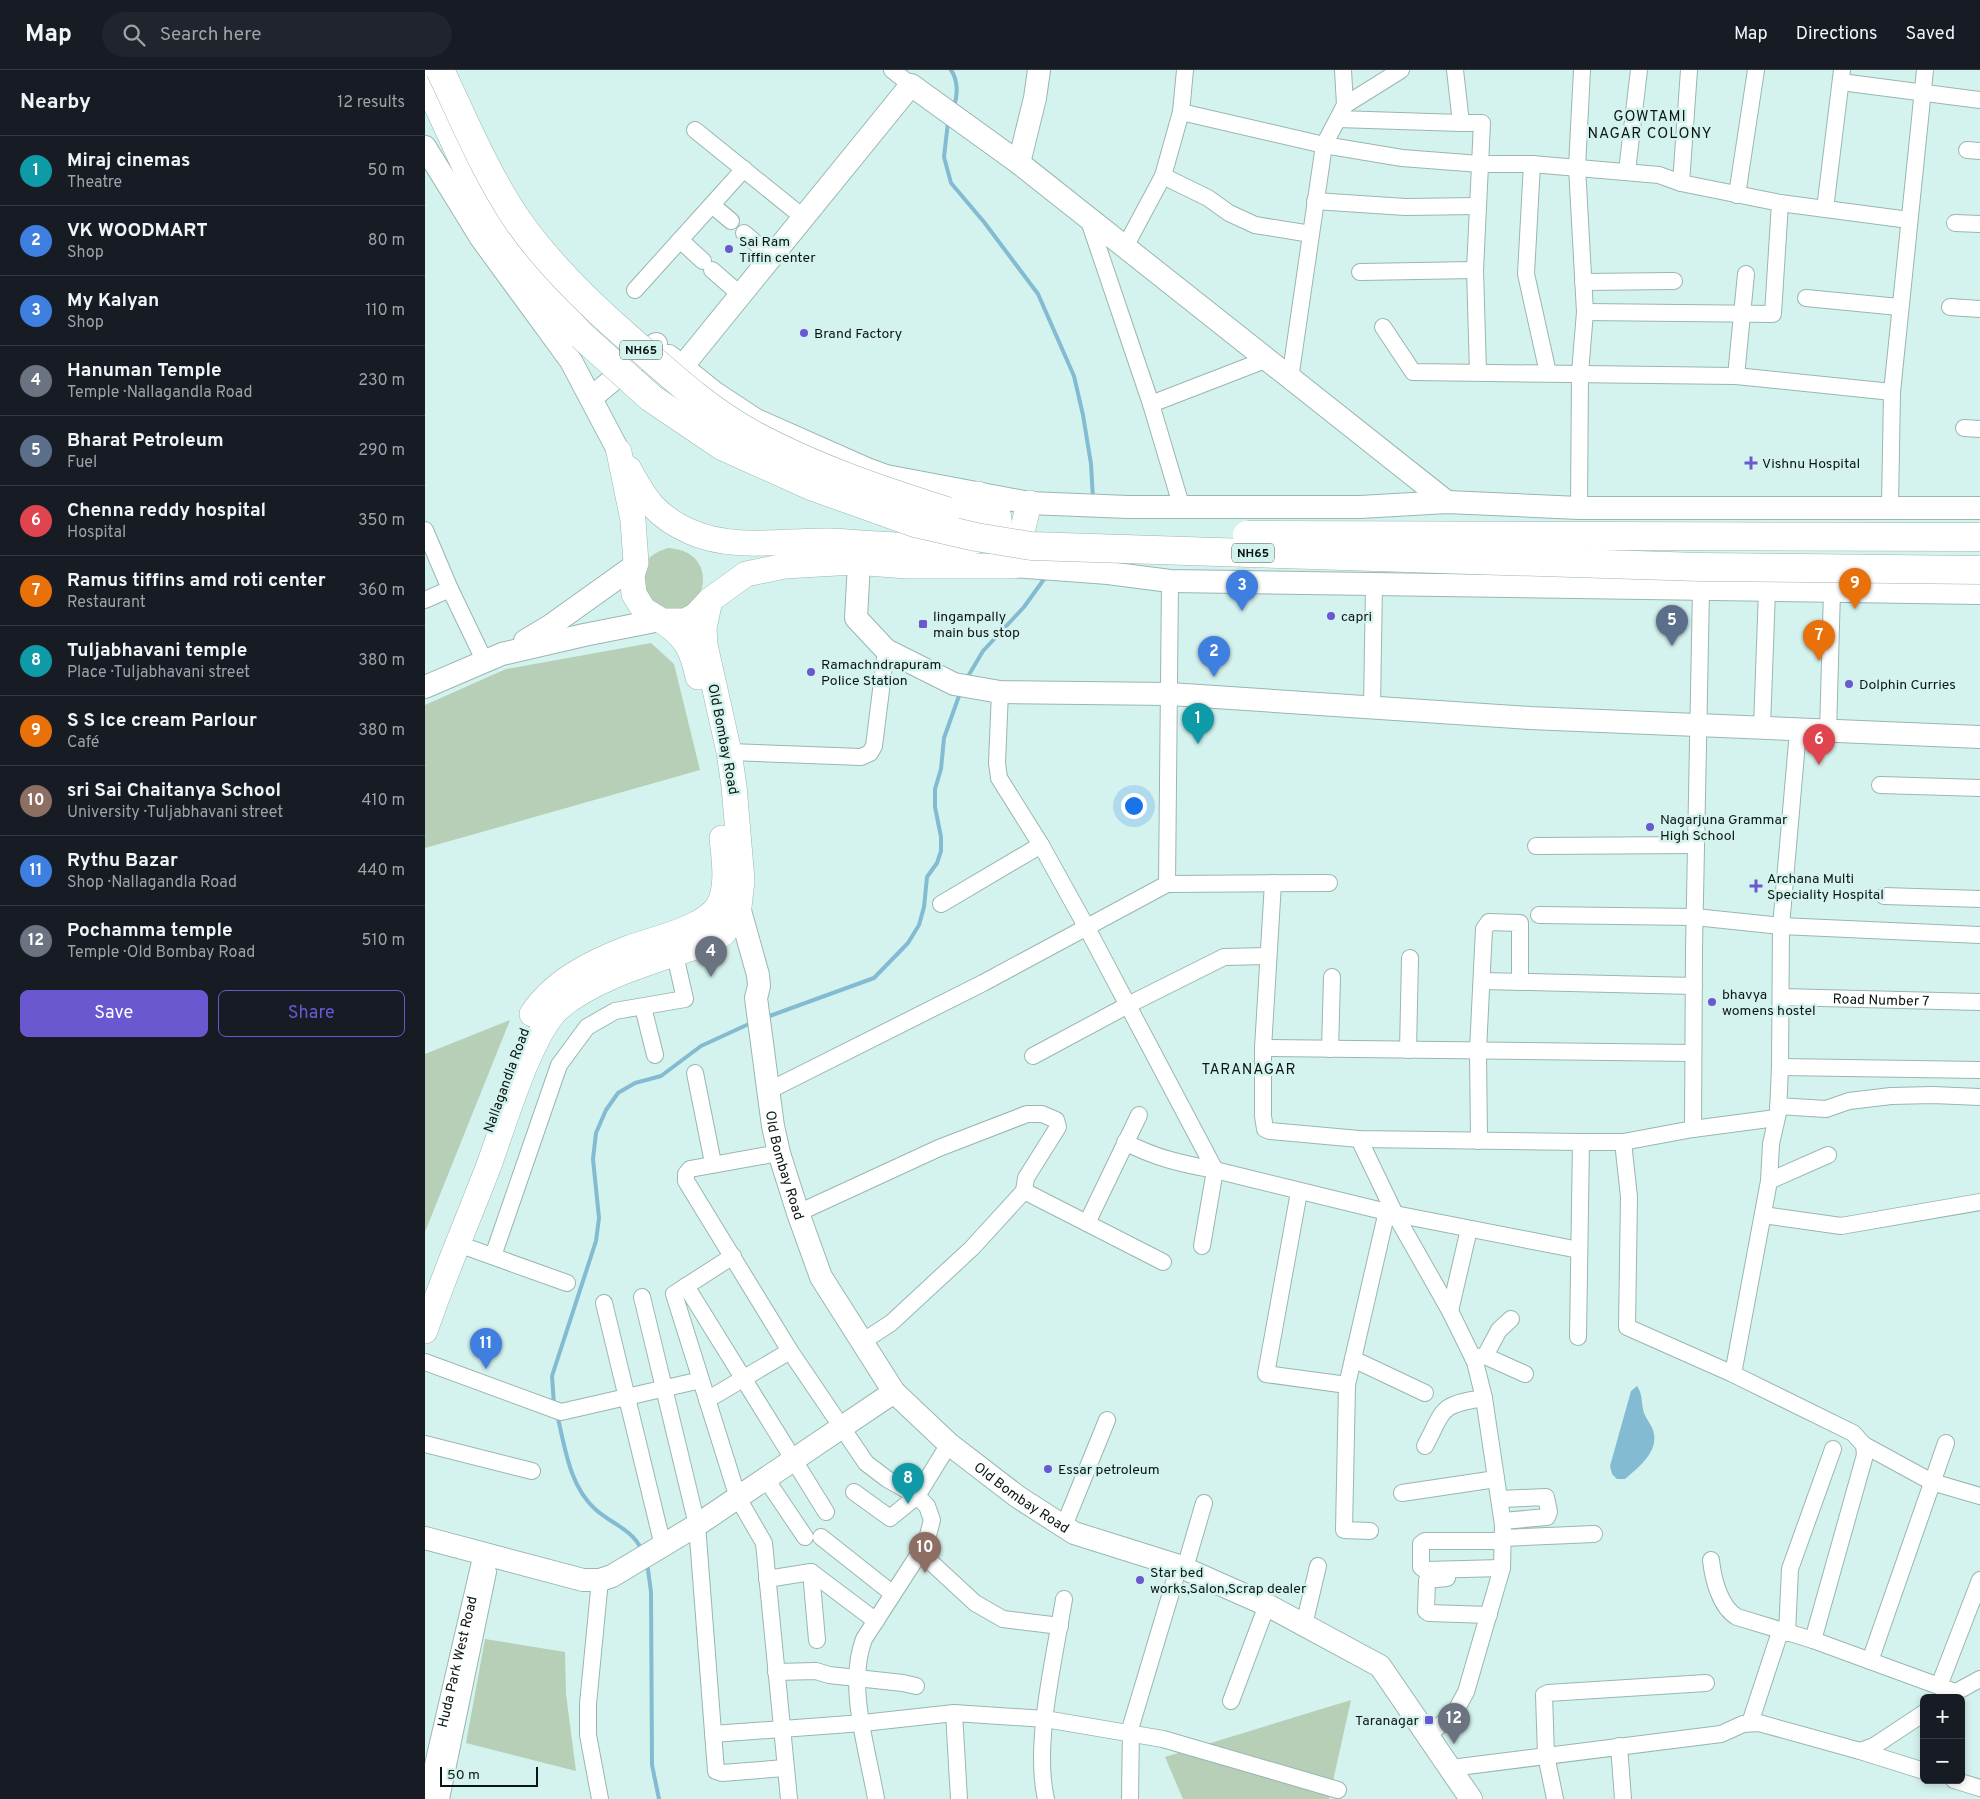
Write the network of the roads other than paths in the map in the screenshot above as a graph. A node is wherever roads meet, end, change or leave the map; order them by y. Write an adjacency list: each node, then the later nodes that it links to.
1 (440, 70): 85 (highway, NH65, bridge)
2 (453, 70): 64 (street)
3 (892, 70): 16 (street)
4 (1039, 70): 25 (street)
5 (1185, 70): 19 (street)
6 (1343, 70): 20 (street)
7 (1401, 70): 20 (street)
8 (1455, 70): 21 (street)
9 (1582, 70): 28 (street)
10 (1639, 70): 30 (street)
11 (1689, 70): 32 (street)
12 (1756, 70): 33 (street)
13 (1925, 70): 17 (street)
14 (1841, 76): 17 (street); 38 (street)
15 (425, 77): 91 (highway, NH65, bridge)
16 (911, 85): 25 (street); 39 (street)
17 (1923, 92): 18 (street); 41 (street)
18 (1980, 100)
19 (1181, 112): 23 (street); 31 (street)
20 (1341, 112): 21 (street); 23 (street)
21 (1461, 123): 26 (street)
22 (695, 130): 29 (street)
23 (1324, 145): 26 (street); 34 (street)
24 (425, 147): 73 (street)
25 (1019, 163): 40 (street)
26 (1480, 164): 27 (street); 37 (street)
27 (1532, 164): 28 (street); 68 (street)
28 (1577, 167): 30 (street); 54 (street)
29 (743, 169): 36 (street); 39 (street)
30 (1627, 171): 32 (street)
31 (1163, 176): 46 (street); 48 (street)
32 (1681, 183): 33 (street)
33 (1737, 195): 35 (street)
34 (1315, 201): 37 (street); 46 (street)
35 (1780, 203): 38 (street); 62 (street)
36 (712, 205): 42 (street); 47 (street)
37 (1478, 206): 50 (street)
38 (1825, 209): 41 (street)
39 (805, 218): 49 (street)
40 (1088, 218): 48 (street); 74 (street)
41 (1909, 220): 58 (street)
42 (731, 221)
43 (1955, 223): 44 (street)
44 (1980, 224)
45 (744, 233): 49 (street)
46 (1311, 234): 71 (street)
47 (679, 240): 55 (street); 56 (street)
48 (1125, 247): 65 (street)
49 (772, 257): 56 (street)
50 (1475, 270): 51 (street); 67 (street)
51 (1360, 272)
52 (1746, 274): 62 (street)
53 (1673, 281): 54 (street)
54 (1583, 282): 61 (street)
55 (635, 290)
56 (742, 296): 66 (street)
57 (1806, 298): 58 (street)
58 (1899, 307): 72 (street)
59 (1950, 307): 60 (street)
60 (1980, 309)
61 (1585, 312): 62 (street); 69 (street)
62 (1742, 312): 70 (street)
63 (1383, 327): 67 (street)
64 (656, 344): 66 (street); 73 (street)
65 (1265, 360): 71 (street); 74 (street)
66 (682, 367): 76 (street)
67 (1478, 372): 68 (street)
68 (1548, 373): 69 (street)
69 (1580, 373): 70 (street); 82 (street)
70 (1736, 376): 72 (street)
71 (1290, 380): 78 (street)
72 (1892, 392): 79 (street)
73 (591, 398): 75 (street)
74 (1151, 404): 81 (street)
75 (619, 452): 87 (main road); 88 (main road, Old Bombay Road)
76 (978, 494): 77 (street); 86 (main road)
77 (1029, 502): 81 (street); 90 (main road)
78 (1447, 502): 80 (street); 82 (street)
79 (1890, 506): 82 (street); 83 (street)
80 (1324, 507): 81 (street); 93 (street)
81 (1182, 508)
82 (1579, 508)
83 (1980, 508)
84 (425, 530): 95 (street)
85 (1980, 537)
86 (919, 546): 87 (main road); 89 (main road)
87 (861, 553): 89 (main road); 101 (main road); 103 (street)
88 (634, 566): 102 (main road, Old Bombay Road); 104 (street)
89 (952, 566): 90 (main road)
90 (1014, 566): 92 (street)
91 (1980, 570)
92 (1170, 581): 93 (street); 107 (street)
93 (1323, 583): 94 (street)
94 (1374, 584): 96 (street); 108 (street)
95 (451, 589): 100 (street); 104 (street)
96 (1701, 589): 97 (street); 109 (street)
97 (1767, 590): 98 (street); 110 (street)
98 (1832, 591): 99 (street); 112 (street)
99 (1980, 593)
100 (425, 600)
101 (710, 600): 102 (main road); 114 (main road, Old Bombay Road)
102 (661, 621): 104 (street); 120 (main road, Old Bombay Road)
103 (887, 650): 106 (street); 114 (street)
104 (494, 658): 105 (street)
105 (425, 687)
106 (996, 691): 107 (street); 117 (street)
107 (1170, 694): 108 (street); 123 (street)
108 (1372, 707): 109 (street)
109 (1698, 726): 110 (street); 118 (street)
110 (1762, 727): 111 (street)
111 (1798, 731): 112 (street); 130 (street)
112 (1828, 732): 113 (street)
113 (1980, 737)
114 (729, 752): 120 (main road, Old Bombay Road)
115 (1880, 785): 116 (street)
116 (1980, 788)
117 (1041, 845): 126 (street); 131 (street)
118 (1696, 845): 119 (street); 128 (street)
119 (1536, 846)
120 (733, 882): 129 (main road); 144 (main road, Nallagandla Road)
121 (1273, 883): 122 (street); 123 (street); 134 (street)
122 (1329, 883)
123 (1167, 884): 131 (street)
124 (1884, 896): 125 (street)
125 (1980, 899)
126 (941, 904)
127 (1539, 915): 128 (street)
128 (1695, 917): 130 (street); 139 (street)
129 (727, 924): 133 (main road, Nallagandla Road); 155 (street, Old Bombay Road)
130 (1781, 926): 132 (street); 140 (street)
131 (1087, 928): 142 (street); 155 (street)
132 (1980, 935)
133 (675, 955): 143 (street); 144 (main road, Nallagandla Road)
134 (1268, 956): 142 (street); 145 (street)
135 (1410, 958): 147 (street)
136 (1332, 977): 146 (street)
137 (1482, 981): 138 (street); 138 (street); 148 (street)
138 (1525, 982): 139 (street)
139 (1694, 986): 149 (street)
140 (1781, 997): 141 (street, Road Number 7); 152 (street)
141 (1980, 1002)
142 (1128, 1005): 151 (street); 168 (street)
143 (643, 1006): 150 (street); 181 (street)
144 (532, 1030): 178 (main road, Nallagandla Road); 185 (main road, Nallagandla Road)
145 (1263, 1048): 146 (street); 160 (street)
146 (1330, 1049): 147 (street)
147 (1408, 1050): 148 (street)
148 (1478, 1050): 149 (street); 161 (street)
149 (1693, 1053): 159 (street)
150 (655, 1055)
151 (1033, 1056)
152 (1780, 1067): 153 (street); 157 (street)
153 (1980, 1070)
154 (695, 1073): 167 (street)
155 (768, 1091): 165 (street, Old Bombay Road)
156 (1980, 1097): 157 (street)
157 (1777, 1112): 159 (street); 169 (street)
158 (1139, 1115): 162 (street)
159 (1693, 1129): 164 (street)
160 (1359, 1139): 161 (street); 174 (street)
161 (1479, 1140): 163 (street)
162 (1125, 1142): 168 (street); 176 (street)
163 (1581, 1142): 164 (street); 180 (street)
164 (1623, 1142): 199 (street)
165 (779, 1153): 167 (street); 173 (street, Old Bombay Road)
166 (1828, 1155): 169 (street)
167 (713, 1163): 182 (street)
168 (1215, 1170): 171 (street); 179 (street)
169 (1769, 1181): 175 (street)
170 (1024, 1191): 173 (street); 176 (street); 193 (street)
171 (1299, 1192): 174 (street); 202 (street)
172 (1980, 1202): 175 (street)
173 (798, 1213): 193 (street, Old Bombay Road)
174 (1391, 1213): 177 (street); 189 (street); 196 (street)
175 (1763, 1215): 199 (street)
176 (1087, 1223): 183 (street)
177 (1469, 1229): 180 (street); 189 (street)
178 (458, 1244): 181 (street); 191 (main road, Nallagandla Road)
179 (1202, 1246)
180 (1579, 1250): 192 (street)
181 (493, 1256): 184 (street)
182 (733, 1256): 186 (street); 194 (street)
183 (1163, 1262)
184 (567, 1283)
185 (425, 1286)
186 (686, 1286): 200 (street); 201 (street)
187 (642, 1297): 203 (street)
188 (604, 1303): 206 (street)
189 (1450, 1311): 195 (street)
190 (1511, 1319): 195 (street)
191 (425, 1331)
192 (1578, 1337)
193 (862, 1342): 204 (street, Old Bombay Road)
194 (790, 1350): 201 (street); 210 (street)
195 (1479, 1357): 198 (street); 207 (street)
196 (1353, 1359): 202 (street); 205 (street)
197 (425, 1362): 206 (street)
198 (1525, 1374)
199 (1733, 1374): 214 (street)
200 (701, 1380): 203 (street); 208 (street)
201 (743, 1380): 208 (street); 217 (street)
202 (1347, 1385): 233 (street)
203 (664, 1389): 206 (street); 231 (street)
204 (893, 1392): 210 (street); 213 (street, Old Bombay Road)
205 (1425, 1393)
206 (627, 1398): 237 (street)
207 (1484, 1398): 215 (street); 220 (street)
208 (707, 1400): 226 (street)
209 (1107, 1420): 232 (street)
210 (843, 1428): 217 (street); 224 (street)
211 (1946, 1443): 221 (street)
212 (425, 1444): 218 (street)
213 (949, 1444): 224 (street); 232 (street, Old Bombay Road)
214 (1864, 1445): 221 (street); 257 (street)
215 (1425, 1446)
216 (1833, 1449): 255 (street)
217 (794, 1460): 219 (street); 229 (street)
218 (532, 1471)
219 (765, 1479): 226 (street); 248 (street)
220 (1496, 1479): 223 (street); 227 (street)
221 (1932, 1482): 225 (street); 258 (street)
222 (854, 1492): 224 (street)
223 (1402, 1493)
224 (917, 1496): 239 (street)
225 (1980, 1496)
226 (738, 1498): 231 (street); 245 (street)
227 (1500, 1499): 230 (street); 230 (street)
228 (1204, 1502): 242 (street)
229 (826, 1512)
230 (1503, 1521): 236 (street)
231 (697, 1525): 237 (street); 272 (street)
232 (1064, 1526): 242 (street, Old Bombay Road)
233 (1370, 1531)
234 (1594, 1534): 236 (street)
235 (425, 1538): 238 (street)
236 (1504, 1540): 244 (street); 244 (street)
237 (659, 1548): 246 (street)
238 (487, 1554): 246 (street); 284 (street, Huda Park West Road)
239 (921, 1554): 248 (street); 254 (street)
240 (1711, 1560): 255 (street)
241 (1318, 1566): 253 (street)
242 (1182, 1567): 250 (street, Old Bombay Road); 274 (street)
243 (811, 1572): 245 (street); 252 (street); 256 (street)
244 (1501, 1573): 251 (street); 251 (street)
245 (767, 1579): 259 (street)
246 (600, 1580): 285 (street)
247 (1980, 1580): 264 (street)
248 (893, 1594): 252 (street)
249 (1064, 1599): 254 (street)
250 (1267, 1605): 253 (street, Old Bombay Road); 265 (street)
251 (1489, 1615): 273 (street)
252 (876, 1621): 260 (street)
253 (1304, 1625): 273 (street, Old Bombay Road)
254 (1060, 1626): 268 (street)
255 (1783, 1632): 257 (street); 270 (street)
256 (817, 1640)
257 (1813, 1640): 258 (street)
258 (1870, 1661): 264 (street)
259 (776, 1672): 260 (street); 271 (street)
260 (857, 1677): 263 (street); 269 (street)
261 (1980, 1679): 264 (street)
262 (1707, 1682): 277 (street)
263 (916, 1686)
264 (1947, 1692)
265 (1231, 1701)
266 (954, 1713): 268 (street); 269 (street); 288 (street)
267 (1920, 1716): 276 (street)
268 (1045, 1719): 274 (street); 289 (street)
269 (863, 1723): 271 (street); 287 (street)
270 (1750, 1723): 275 (street); 276 (street)
271 (781, 1730): 272 (street); 278 (street)
272 (713, 1734): 278 (street)
273 (1429, 1734): 279 (street, Old Bombay Road)
274 (1132, 1735): 283 (street); 290 (street)
275 (1619, 1746): 277 (street); 293 (street)
276 (1860, 1751): 280 (street)
277 (1546, 1755): 279 (street); 292 (street)
278 (785, 1768): 286 (street)
279 (1451, 1768): 291 (street, Old Bombay Road)
280 (1920, 1770)
281 (1965, 1783): 282 (street)
282 (1980, 1788)
283 (1338, 1790)
284 (432, 1795)
285 (600, 1799)
286 (789, 1799)
287 (877, 1799)
288 (959, 1799)
289 (1046, 1799)
290 (1130, 1799)
291 (1471, 1799)
292 (1555, 1799)
293 (1623, 1799)

